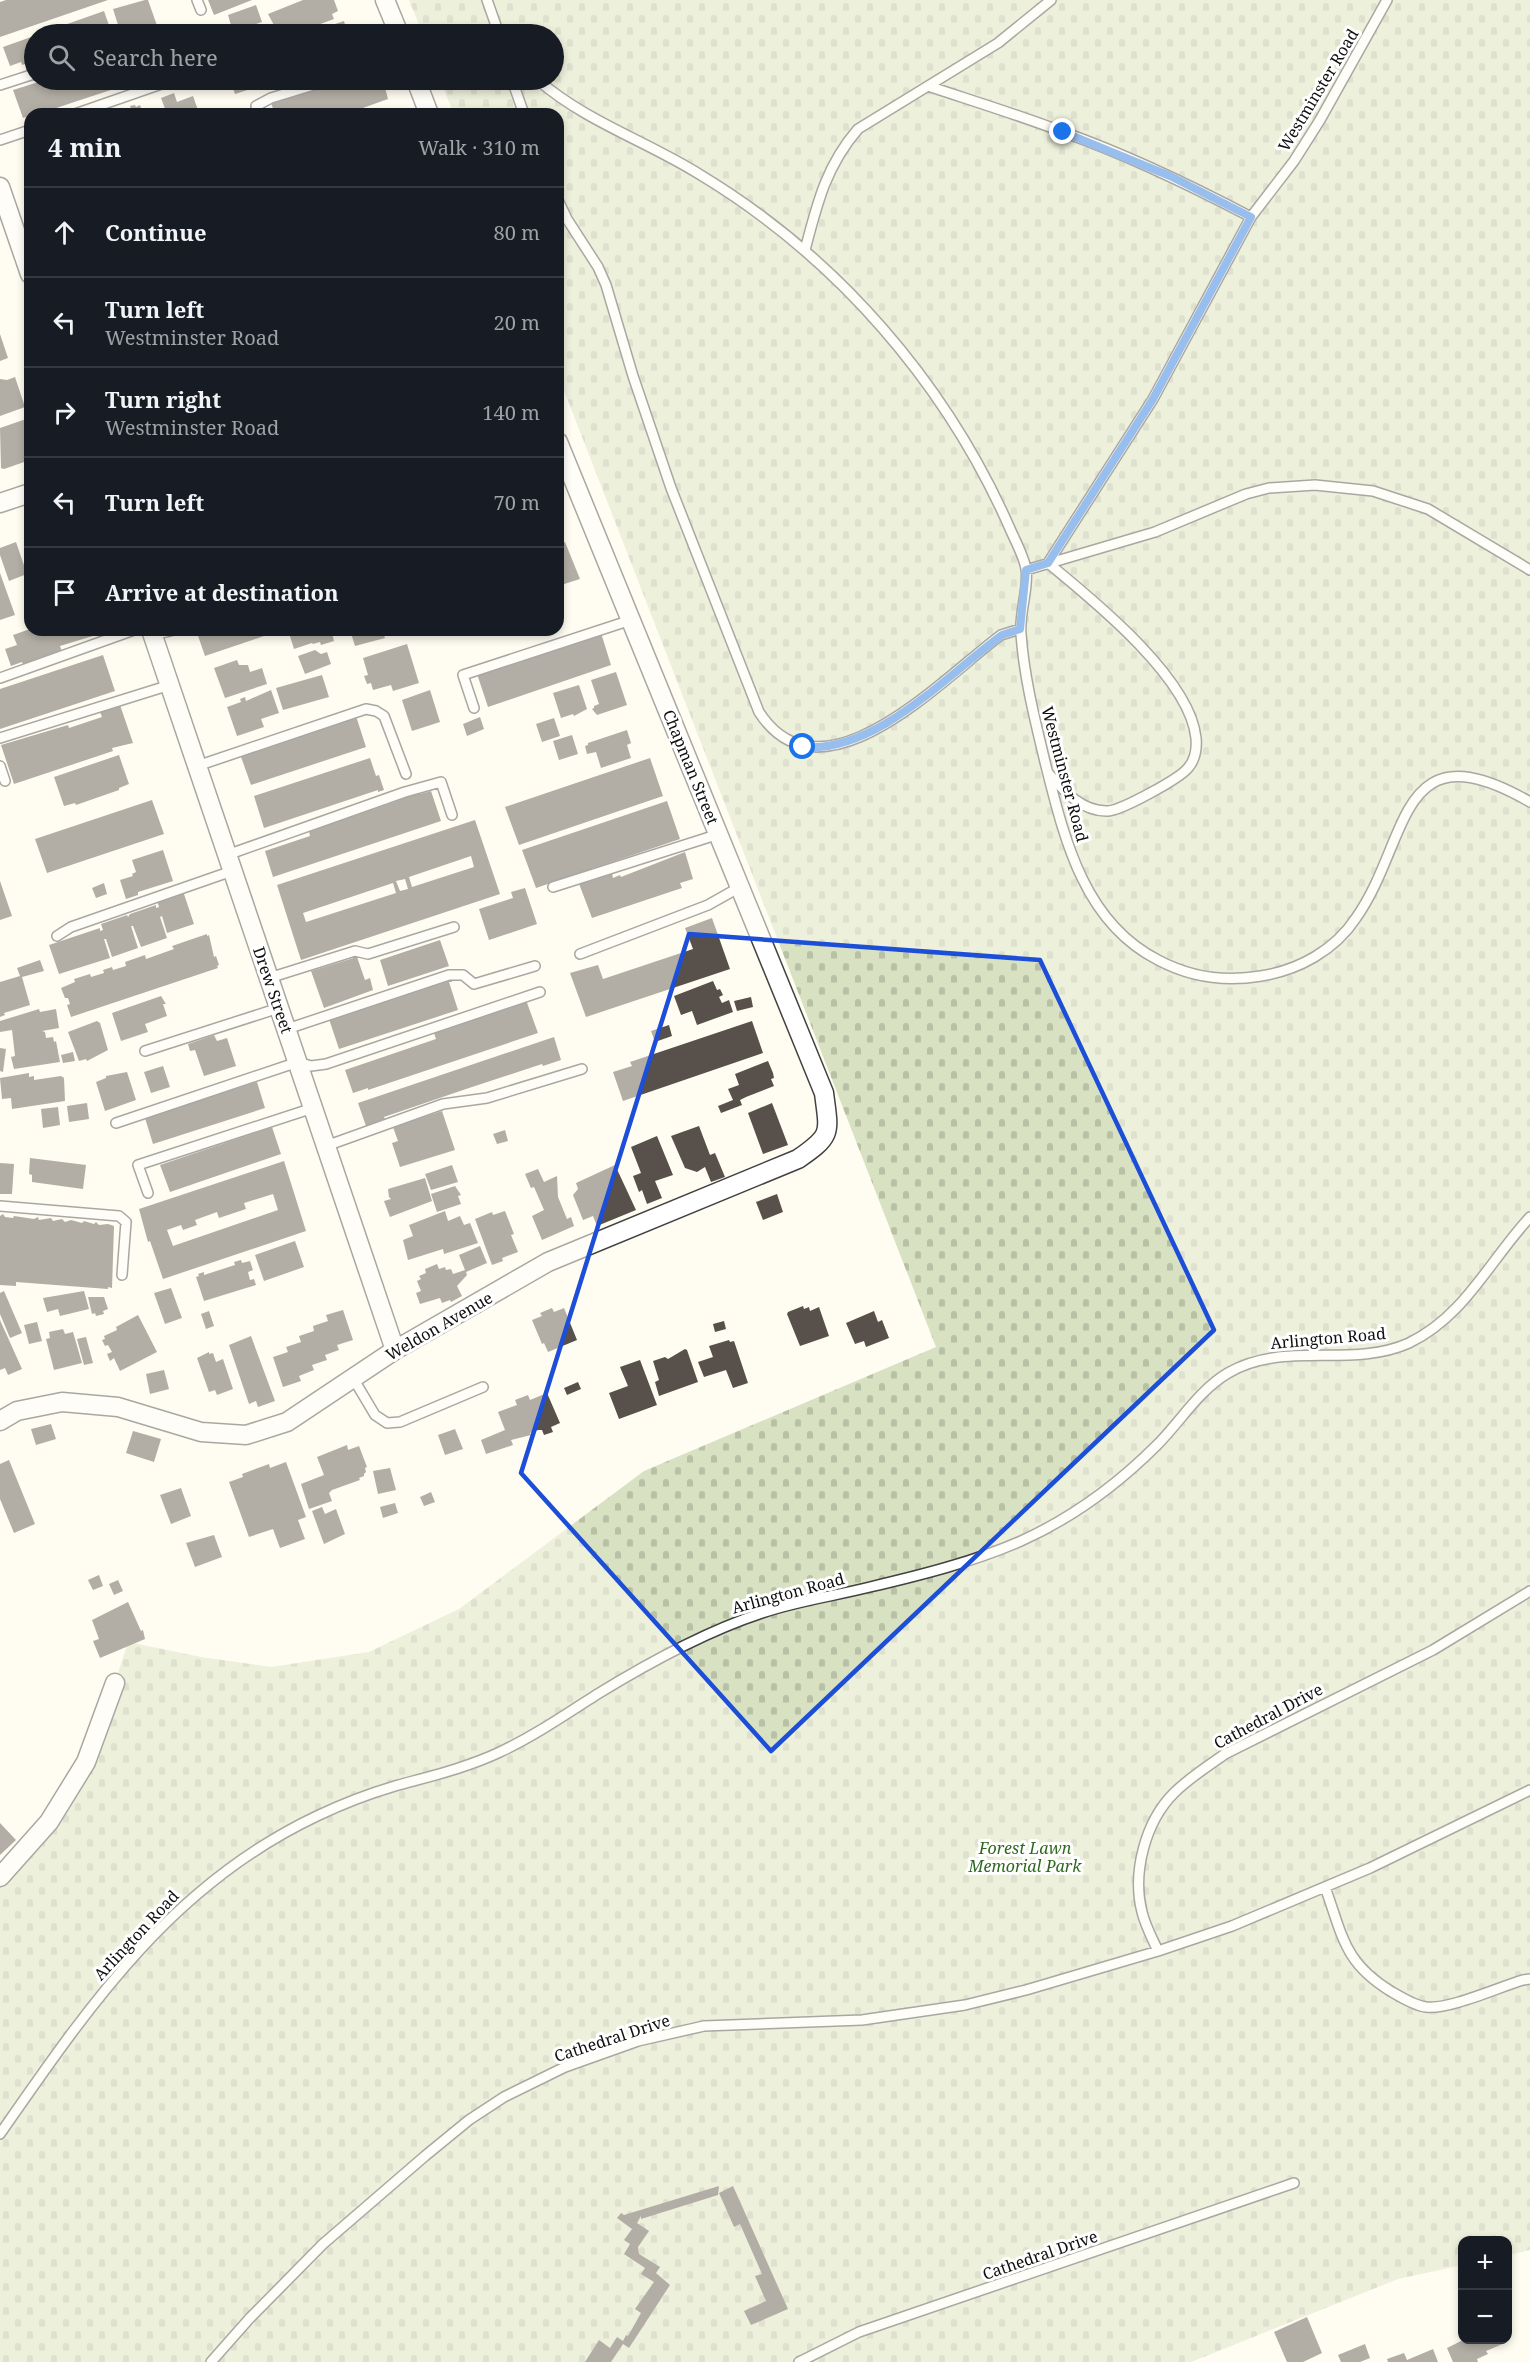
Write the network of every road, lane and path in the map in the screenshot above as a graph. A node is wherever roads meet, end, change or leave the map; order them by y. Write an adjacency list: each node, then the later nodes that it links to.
1 (197, 0): 6 (lane)
2 (385, 0): 7 (street)
3 (487, 0): 8 (lane)
4 (1051, 0): 11 (lane)
5 (1387, 0): 25 (lane, Westminster Road)
6 (201, 10)
7 (395, 24)
8 (495, 24)
9 (24, 77): 10 (lane)
10 (0, 85)
11 (928, 86): 25 (lane); 27 (lane)
12 (144, 90): 18 (lane)
13 (297, 90): 17 (lane)
14 (420, 90): 19 (street)
15 (516, 90): 20 (lane)
16 (551, 90): 27 (lane)
17 (256, 106)
18 (92, 108)
19 (427, 108)
20 (522, 108)
21 (24, 132): 22 (lane)
22 (0, 140)
23 (0, 187): 26 (street)
24 (564, 213): 35 (lane)
25 (1251, 217): 31 (lane, Westminster Road)
26 (24, 249)
27 (805, 250): 32 (lane)
28 (564, 457): 34 (street, Chapman Street)
29 (24, 495): 30 (street)
30 (0, 503)
31 (1048, 563): 32 (lane); 33 (lane); 44 (lane)
32 (1026, 570): 35 (lane, Westminster Road)
33 (1530, 570)
34 (631, 620): 40 (lane); 49 (street, Chapman Street)
35 (1020, 629): 44 (lane, Westminster Road)
36 (117, 636): 38 (lane)
37 (153, 636): 39 (street, Drew Street)
38 (0, 678)
39 (170, 686): 41 (lane); 43 (street, Drew Street)
40 (474, 708)
41 (0, 738)
42 (0, 766): 46 (lane)
43 (197, 766): 45 (lane); 50 (street, Drew Street)
44 (1047, 772): 47 (lane, Westminster Road)
45 (406, 774)
46 (5, 781)
47 (1530, 802)
48 (452, 815): 50 (lane)
49 (718, 834): 51 (street, Chapman Street); 52 (lane)
50 (230, 863): 54 (lane); 57 (street, Drew Street)
51 (740, 886): 55 (lane); 64 (street, Chapman Street)
52 (554, 887)
53 (454, 927): 57 (lane)
54 (57, 936)
55 (580, 954)
56 (535, 966): 60 (lane)
57 (269, 978): 59 (street, Drew Street)
58 (540, 992): 62 (lane)
59 (279, 1008): 60 (street, Drew Street); 61 (lane)
60 (287, 1029): 62 (street, Drew Street)
61 (145, 1051)
62 (298, 1062): 65 (street, Drew Street); 66 (lane)
63 (582, 1069): 67 (lane)
64 (824, 1093): 72 (street, Weldon Avenue)
65 (313, 1108): 67 (street, Drew Street); 68 (lane)
66 (116, 1123)
67 (326, 1146): 72 (street, Drew Street)
68 (148, 1193)
69 (0, 1206): 71 (lane)
70 (1530, 1217): 83 (lane, Arlington Road)
71 (122, 1275)
72 (395, 1350): 73 (street, Weldon Avenue)
73 (353, 1378): 74 (lane); 75 (street, Weldon Avenue)
74 (483, 1387)
75 (0, 1421)
76 (1530, 1592): 81 (lane, Cathedral Drive)
77 (115, 1683): 79 (street)
78 (1530, 1790): 80 (lane, Cathedral Drive)
79 (0, 1876)
80 (1326, 1887): 81 (lane, Cathedral Drive); 82 (lane)
81 (1158, 1951): 85 (lane, Cathedral Drive)
82 (1530, 1979)
83 (0, 2134)
84 (1294, 2183): 86 (lane, Cathedral Drive)
85 (211, 2362)
86 (800, 2362)

